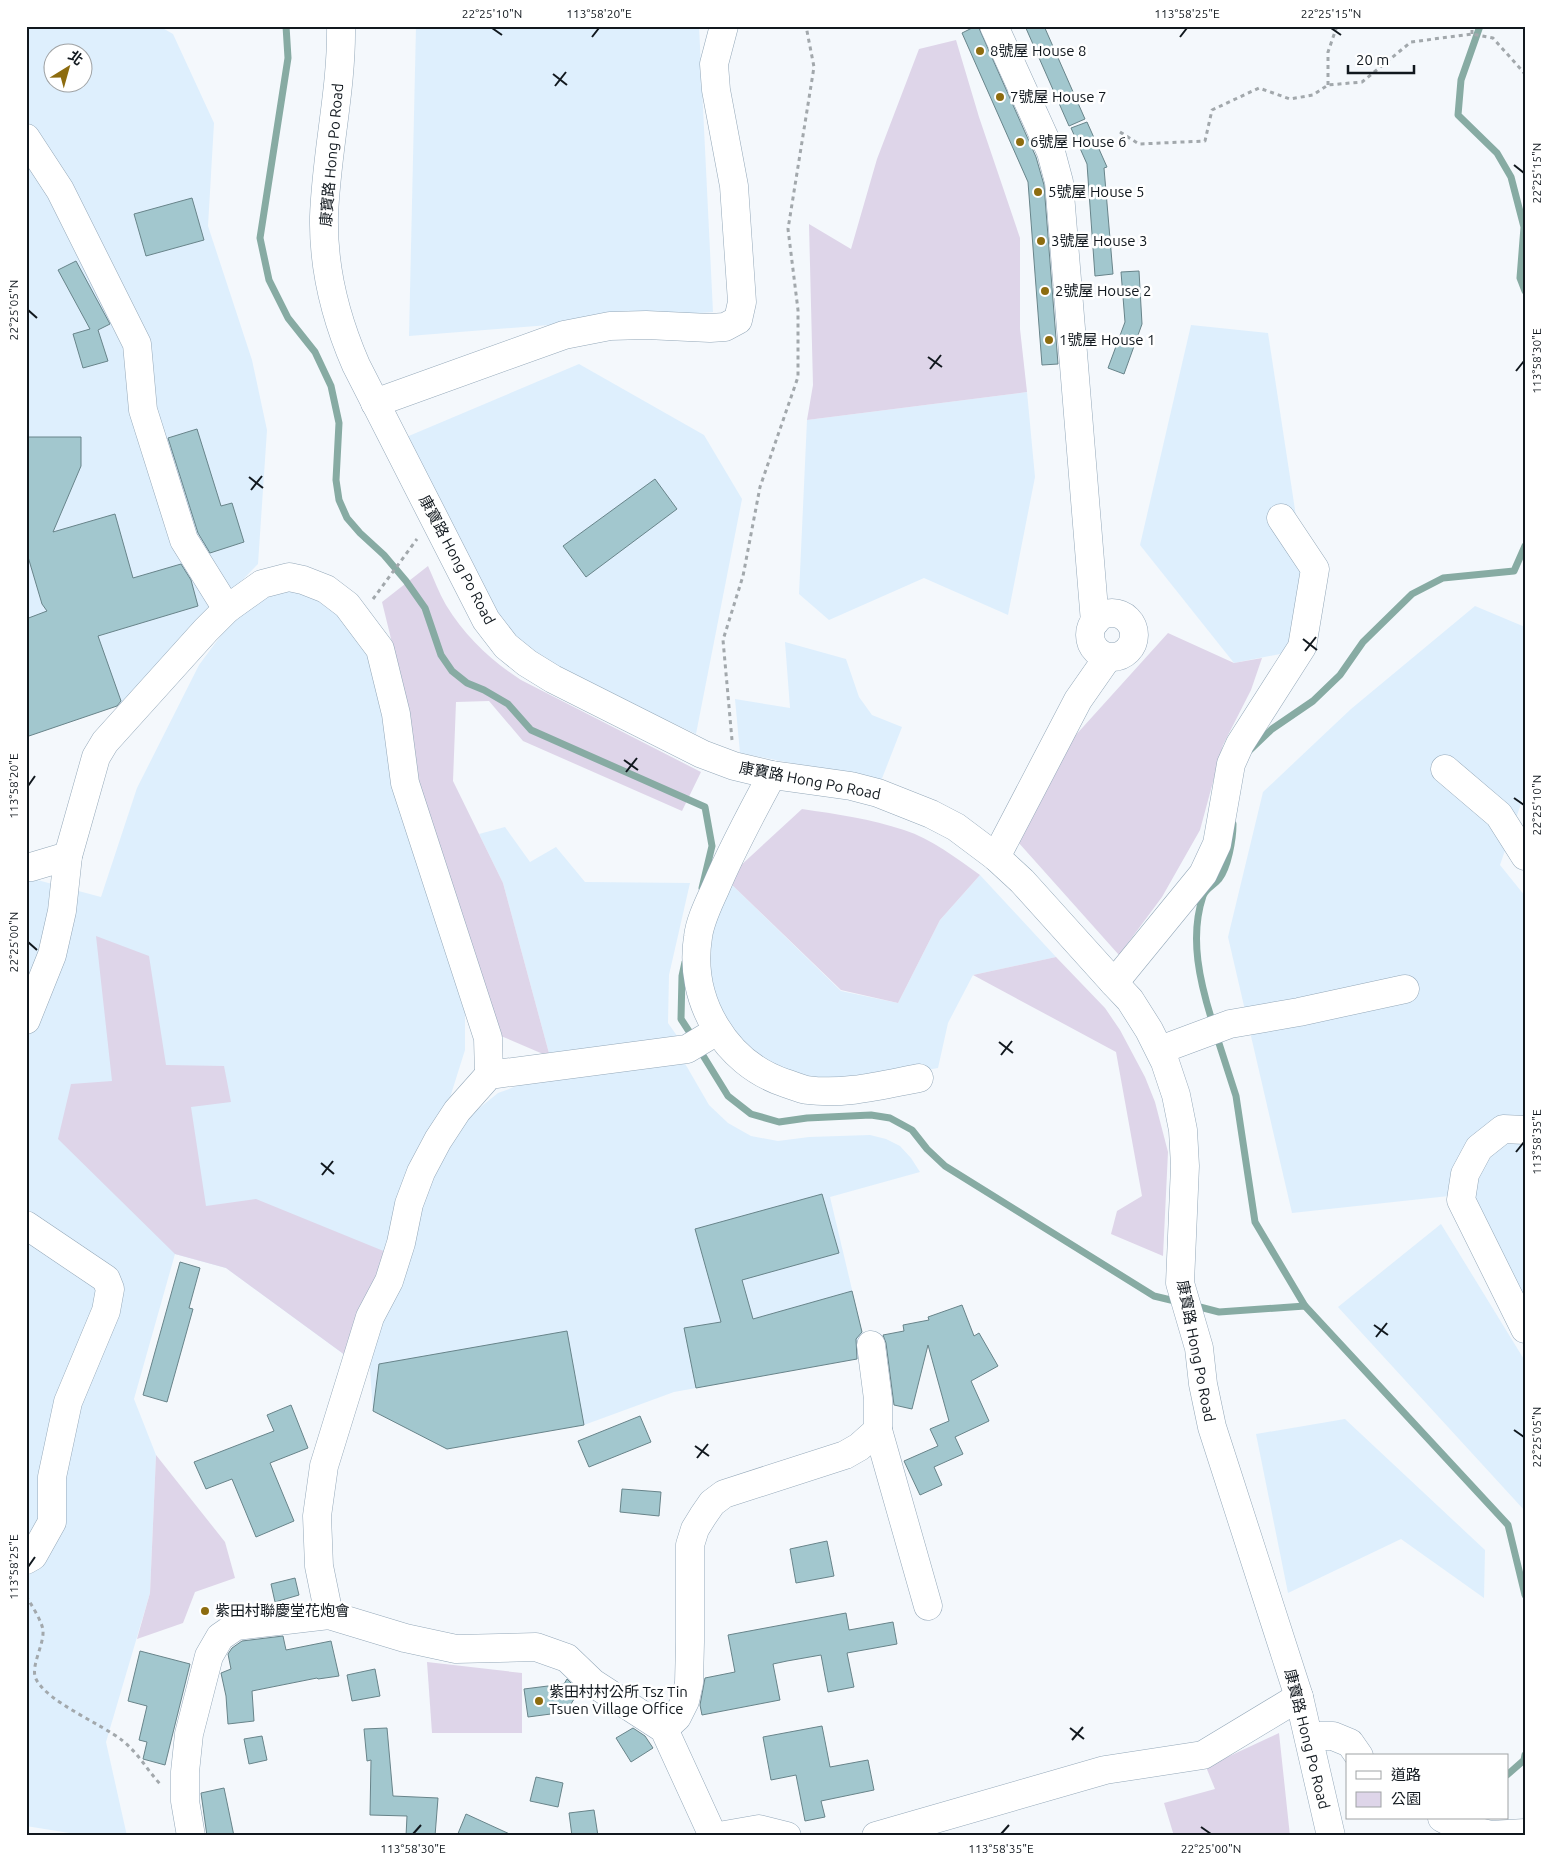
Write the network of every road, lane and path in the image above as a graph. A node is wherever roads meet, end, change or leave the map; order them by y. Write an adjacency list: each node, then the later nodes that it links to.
1 (341, 26): 12 (street, 康寶路 Hong Po Road)
2 (724, 26): 12 (street)
3 (806, 26): 19 (path)
4 (994, 26): 17 (street)
5 (1336, 26): 9 (path)
6 (1472, 26): 7 (path)
7 (1472, 34): 8 (path); 9 (path)
8 (1525, 74)
9 (1328, 85): 10 (path)
10 (1120, 132)
11 (26, 138): 16 (street)
12 (375, 403): 19 (street, 康寶路 Hong Po Road)
13 (1281, 518): 26 (street)
14 (410, 549): 15 (path)
15 (370, 603)
16 (227, 609): 22 (street); 31 (street)
17 (1095, 622): 18 (street); 18 (street)
18 (1108, 657): 24 (street)
19 (734, 766): 21 (street, 康寶路 Hong Po Road)
20 (1445, 769): 23 (street)
21 (772, 776): 24 (street, 康寶路 Hong Po Road); 29 (street)
22 (68, 856): 25 (street); 28 (street)
23 (1525, 856)
24 (996, 857): 26 (street, 康寶路 Hong Po Road)
25 (26, 866)
26 (1114, 983): 30 (street, 康寶路 Hong Po Road)
27 (1405, 989): 30 (street)
28 (26, 1020)
29 (717, 1031): 31 (street); 32 (street)
30 (1160, 1050): 42 (street, 康寶路 Hong Po Road)
31 (489, 1076): 41 (street)
32 (919, 1078)
33 (1525, 1130): 35 (street)
34 (26, 1225): 38 (street)
35 (1525, 1329)
36 (872, 1345): 37 (street)
37 (878, 1430): 40 (street); 43 (street)
38 (26, 1560)
39 (26, 1596): 46 (path)
40 (928, 1606)
41 (329, 1615): 43 (street); 46 (street)
42 (1299, 1697): 44 (street, 康寶路 Hong Po Road); 53 (street)
43 (664, 1729): 50 (street)
44 (1309, 1736): 45 (street); 54 (street, 康寶路 Hong Po Road)
45 (1358, 1754)
46 (185, 1801): 49 (street)
47 (1451, 1823): 48 (street)
48 (1525, 1833)
49 (190, 1836)
50 (713, 1836)
51 (718, 1836): 52 (street)
52 (787, 1836)
53 (876, 1836)
54 (1331, 1836)

